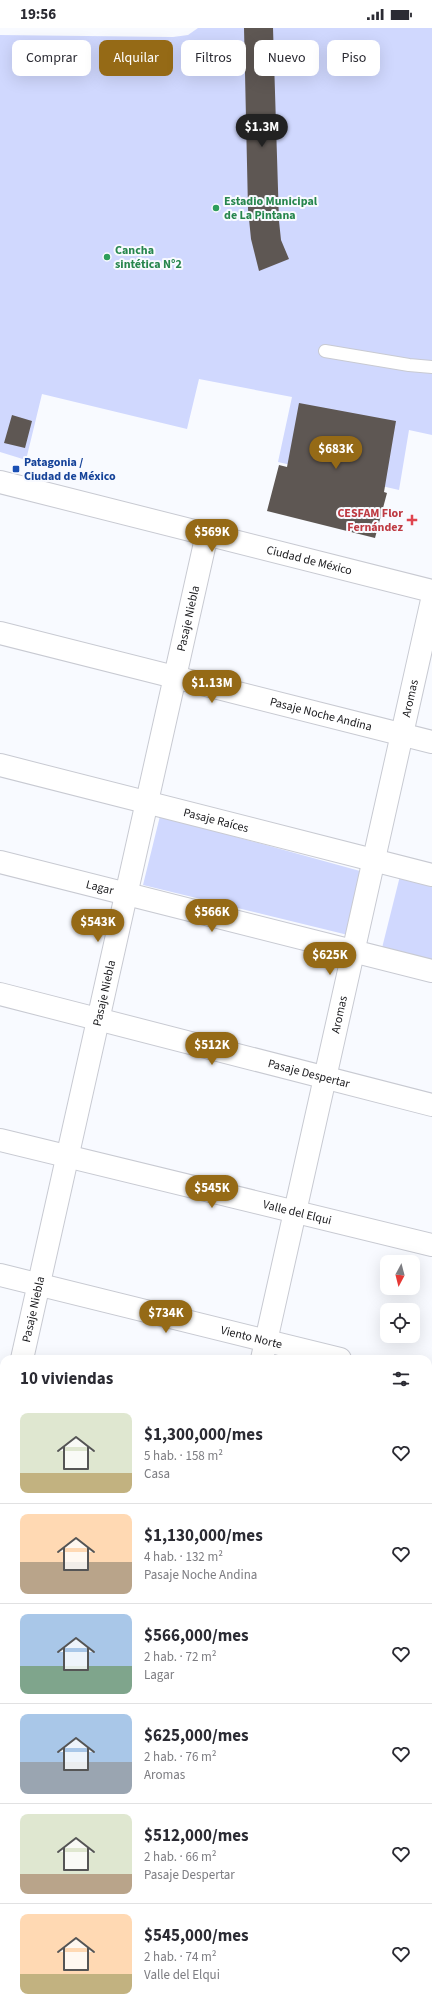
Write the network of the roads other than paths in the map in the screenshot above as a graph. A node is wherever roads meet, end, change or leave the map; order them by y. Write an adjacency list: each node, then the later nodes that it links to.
1 (325, 351): 2 (lane)
2 (432, 367)
3 (0, 482): 4 (street, Ciudad de México)
4 (207, 534): 5 (street, Ciudad de México); 8 (street, Pasaje Niebla)
5 (432, 591)
6 (432, 600): 9 (street, Aromas)
7 (0, 633): 8 (street, Pasaje Noche Andina)
8 (175, 677): 9 (street, Pasaje Noche Andina); 12 (street, Pasaje Niebla)
9 (402, 735): 10 (street, Pasaje Noche Andina); 13 (street, Aromas)
10 (432, 742)
11 (0, 765): 12 (street, Pasaje Raíces)
12 (147, 802): 13 (street, Pasaje Raíces); 16 (street, Pasaje Niebla)
13 (374, 860): 15 (street, Pasaje Raíces); 17 (street, Aromas)
14 (0, 862): 16 (street, Lagar)
15 (432, 875)
16 (126, 894): 17 (street, Lagar); 20 (street, Pasaje Niebla)
17 (353, 951): 18 (street, Lagar); 21 (street, Aromas)
18 (432, 971)
19 (0, 994): 20 (street, Pasaje Despertar)
20 (98, 1019): 21 (street, Pasaje Despertar); 24 (street, Pasaje Niebla)
21 (325, 1077): 22 (street, Pasaje Despertar); 25 (street, Aromas)
22 (432, 1105)
23 (0, 1140): 24 (street, Valle del Elqui)
24 (68, 1156): 25 (street, Valle del Elqui); 28 (street, Pasaje Niebla)
25 (295, 1211): 26 (street, Valle del Elqui); 29 (street, Aromas)
26 (432, 1245)
27 (0, 1275): 28 (street, Viento Norte)
28 (39, 1285): 29 (street, Viento Norte); 30 (street, Pasaje Niebla)
29 (264, 1350): 31 (street, Viento Norte)
30 (23, 1355)
31 (306, 1355)

